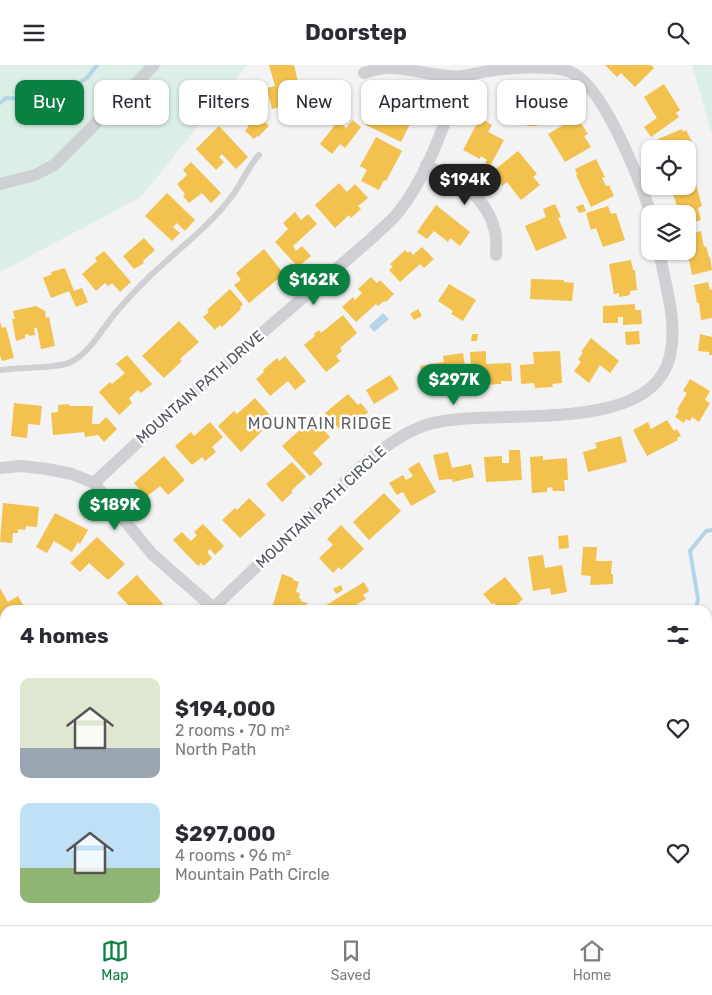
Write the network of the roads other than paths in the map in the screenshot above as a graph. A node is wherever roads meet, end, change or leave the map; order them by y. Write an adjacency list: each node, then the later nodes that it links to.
1 (154, 65): 6 (street)
2 (364, 73): 3 (street)
3 (461, 77): 5 (street, MOUNTAIN PATH DRIVE); 7 (street)
4 (259, 155): 10 (lane)
5 (426, 165): 8 (street); 12 (street, MOUNTAIN PATH DRIVE)
6 (0, 184)
7 (648, 205)
8 (496, 255)
9 (661, 260): 14 (street, MOUNTAIN PATH CIRCLE)
10 (0, 370)
11 (0, 468): 12 (street)
12 (94, 483): 13 (street)
13 (208, 605)
14 (218, 605)

